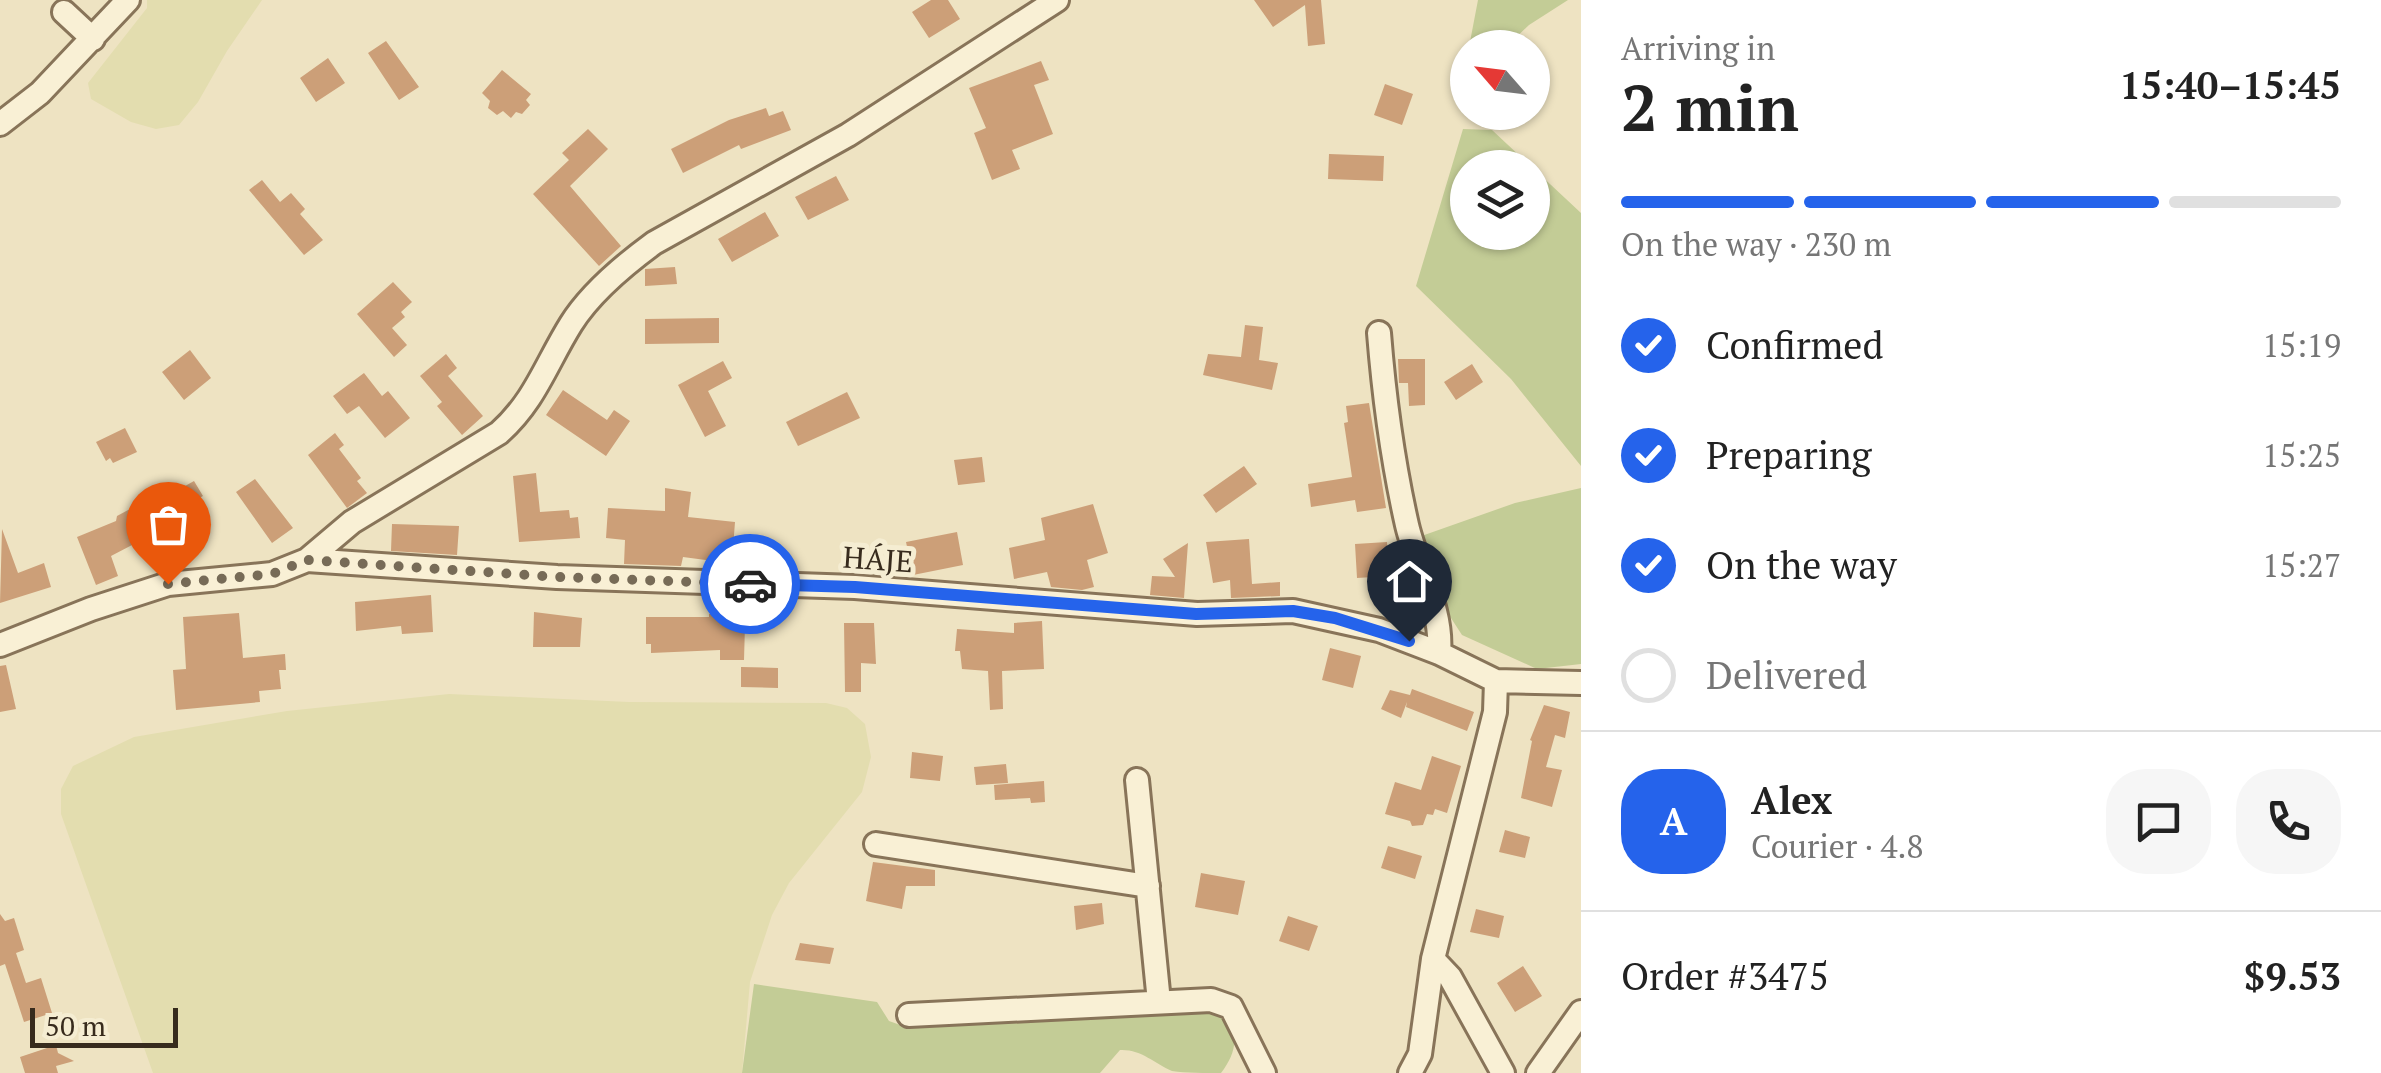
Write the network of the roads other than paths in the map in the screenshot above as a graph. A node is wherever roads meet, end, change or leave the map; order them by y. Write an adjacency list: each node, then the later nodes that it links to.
1 (128, 0): 4 (street)
2 (1057, 0): 7 (street, HÁJE)
3 (64, 12): 4 (street)
4 (92, 39): 5 (street)
5 (0, 124)
6 (1379, 333): 9 (street)
7 (307, 560): 8 (street, HÁJE); 9 (street, HÁJE)
8 (0, 645)
9 (1438, 652): 10 (street, HÁJE)
10 (1496, 681): 11 (street); 15 (street)
11 (1581, 682)
12 (1137, 780): 14 (street)
13 (876, 844): 14 (street)
14 (1148, 886): 16 (street)
15 (1434, 960): 20 (street); 21 (street)
16 (1159, 1002): 18 (street); 19 (street)
17 (1581, 1012): 22 (street)
18 (909, 1015)
19 (1264, 1073)
20 (1410, 1073)
21 (1503, 1073)
22 (1538, 1073)

